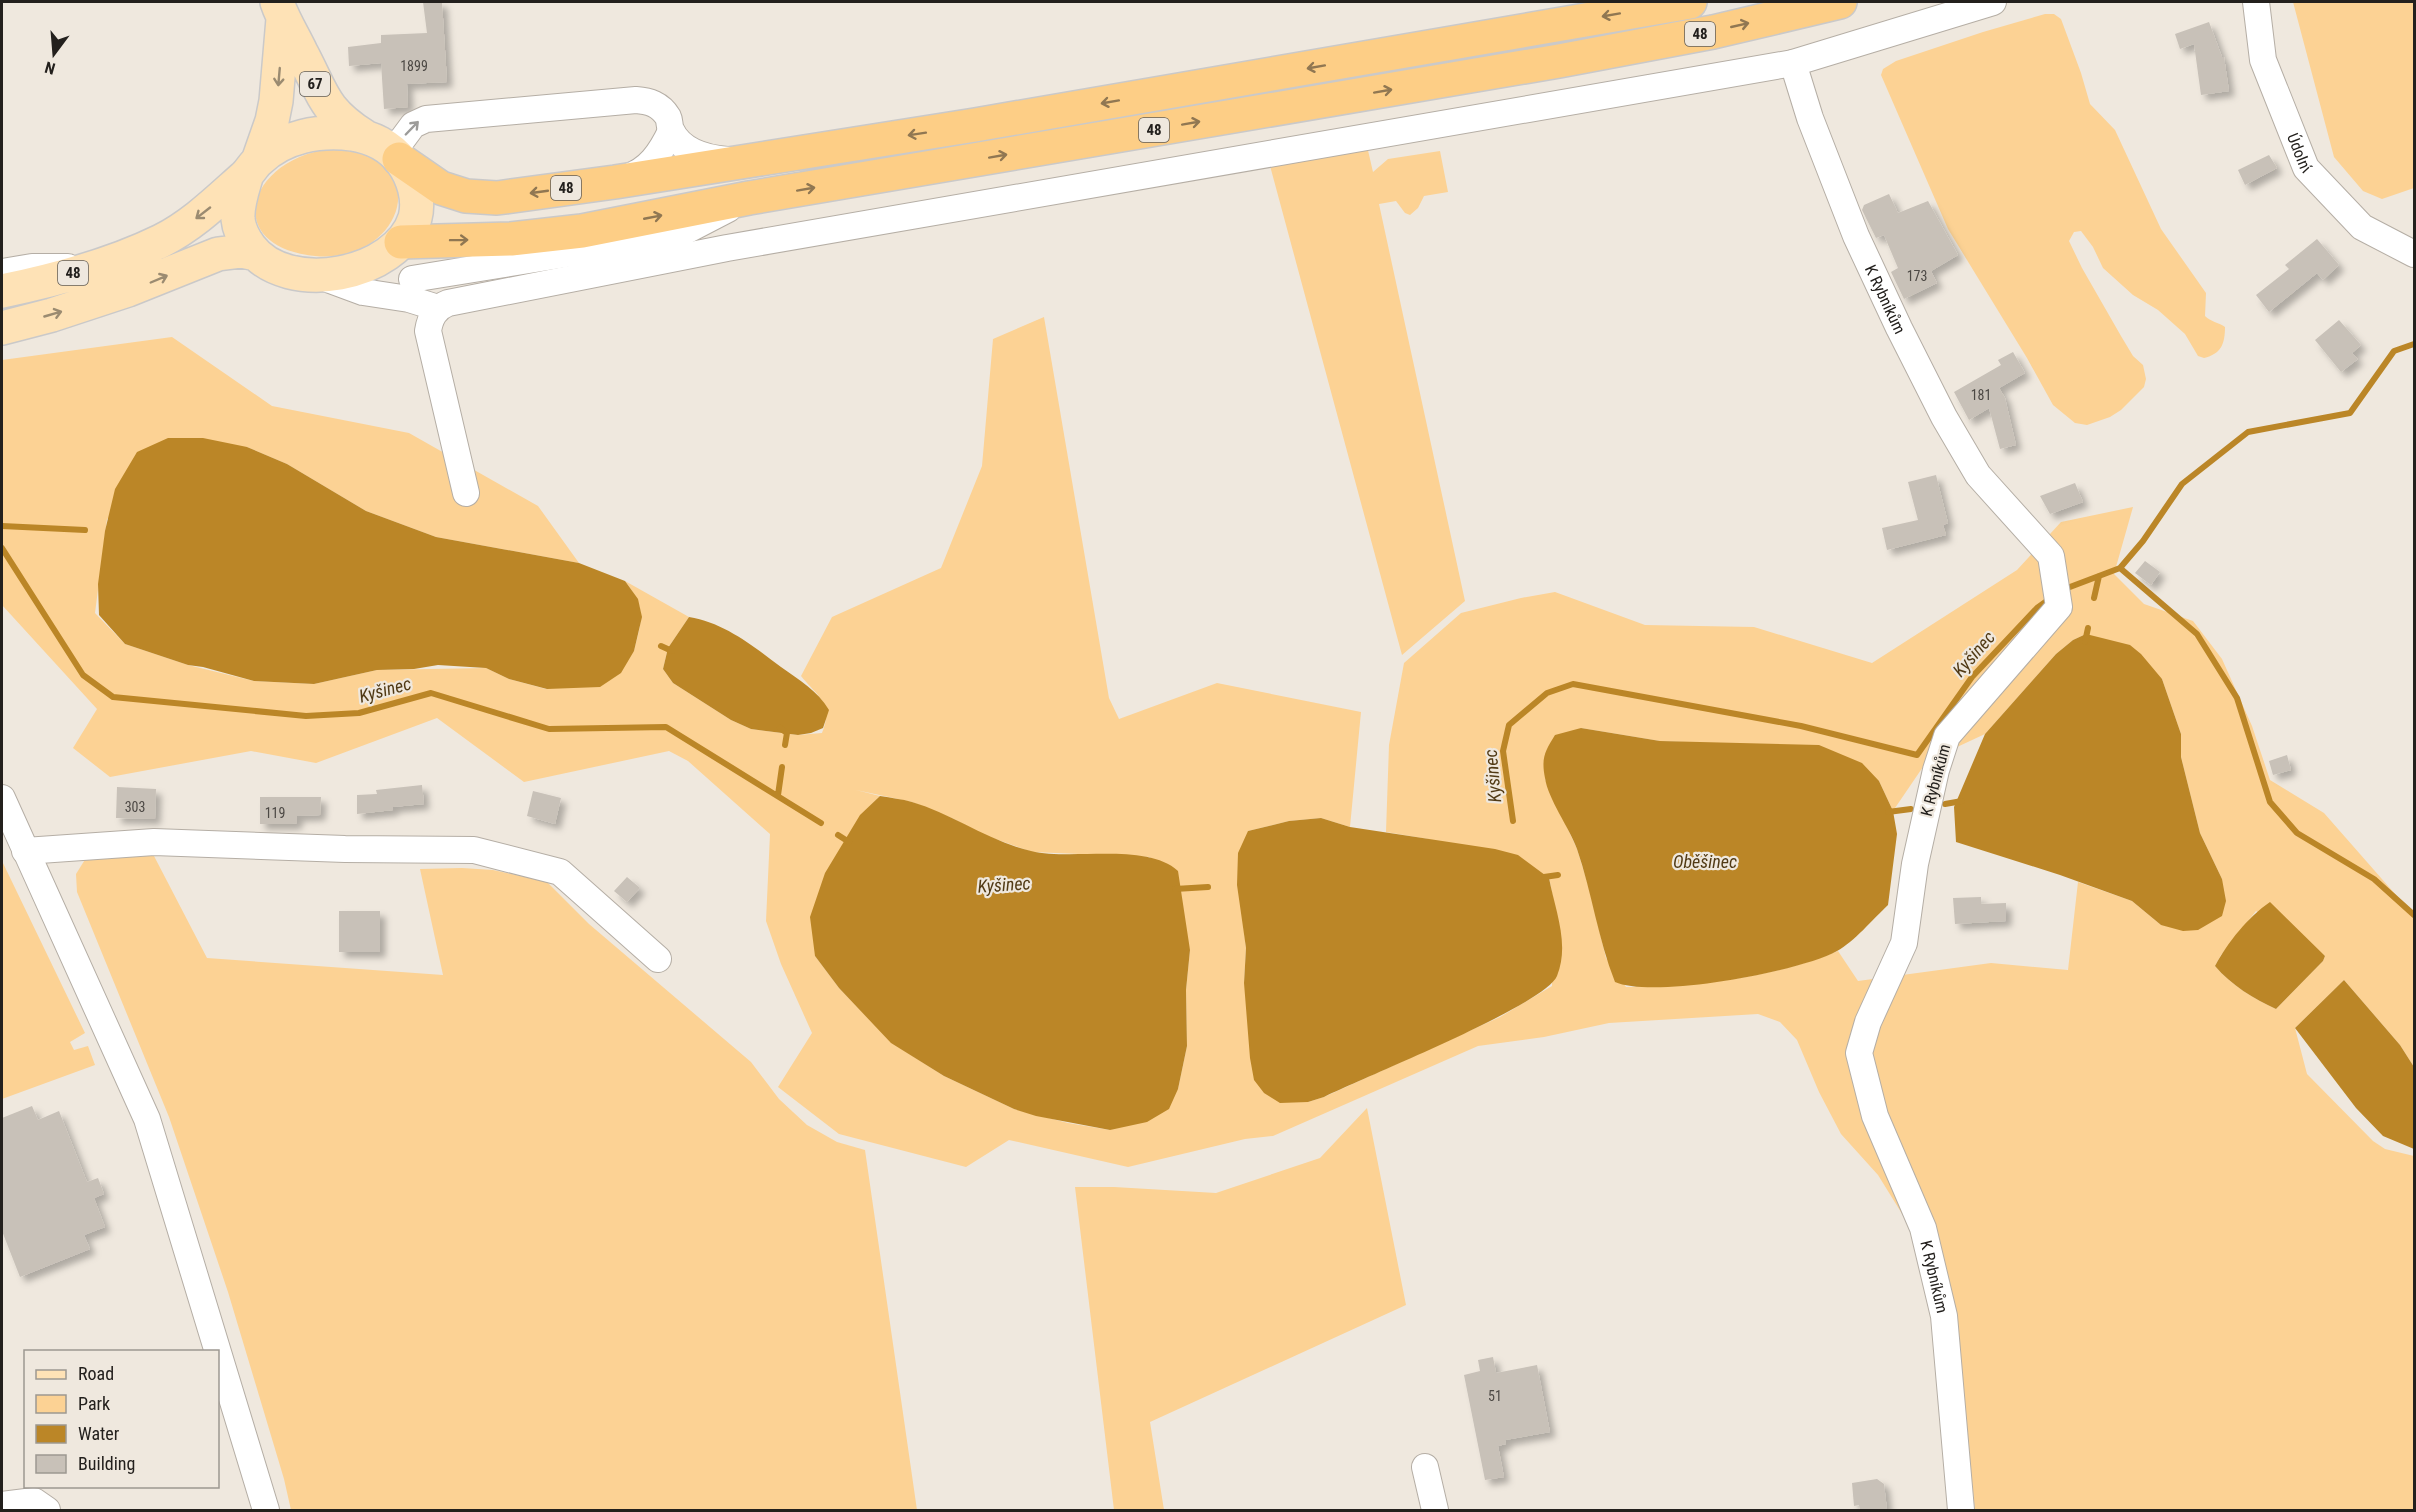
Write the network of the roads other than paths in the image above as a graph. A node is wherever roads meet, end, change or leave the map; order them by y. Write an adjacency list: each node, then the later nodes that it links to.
1 (1690, 2): 10 (highway, 48, one-way to 10)
2 (1840, 2): 13 (highway, 48, one-way to 2)
3 (1993, 2): 6 (street)
4 (2256, 2): 16 (street, Údolní)
5 (280, 10): 8 (main road, 67); 11 (main road, 67, one-way to 11)
6 (1793, 63): 22 (street); 35 (street, K Rybníkům)
7 (671, 130): 9 (street, one-way to 7); 10 (street); 12 (street)
8 (364, 136): 9 (main road, 48); 11 (main road, 48)
9 (396, 156): 12 (highway, 48, one-way to 9); 14 (main road)
10 (742, 161): 12 (highway, 48)
11 (253, 168): 15 (main road, 48); 17 (main road, 48, one-way to 17)
12 (615, 182)
13 (749, 198): 14 (highway, 48, one-way to 13); 20 (street)
14 (398, 244): 19 (main road, 48); 20 (street)
15 (256, 254): 19 (main road, 48); 23 (main road, 48, one-way to 15)
16 (2415, 254)
17 (92, 267): 18 (street); 21 (main road, 48)
18 (2, 272)
19 (317, 275): 20 (street)
20 (410, 289): 22 (street)
21 (2, 291)
22 (438, 308): 24 (street)
23 (2, 328)
24 (466, 493)
25 (2, 798): 26 (street)
26 (25, 851): 27 (street); 28 (street)
27 (658, 959)
28 (217, 1350)
29 (219, 1356): 33 (street)
30 (1425, 1467): 34 (street)
31 (2, 1505): 32 (street)
32 (47, 1510)
33 (266, 1510)
34 (1435, 1510)
35 (1961, 1510)

